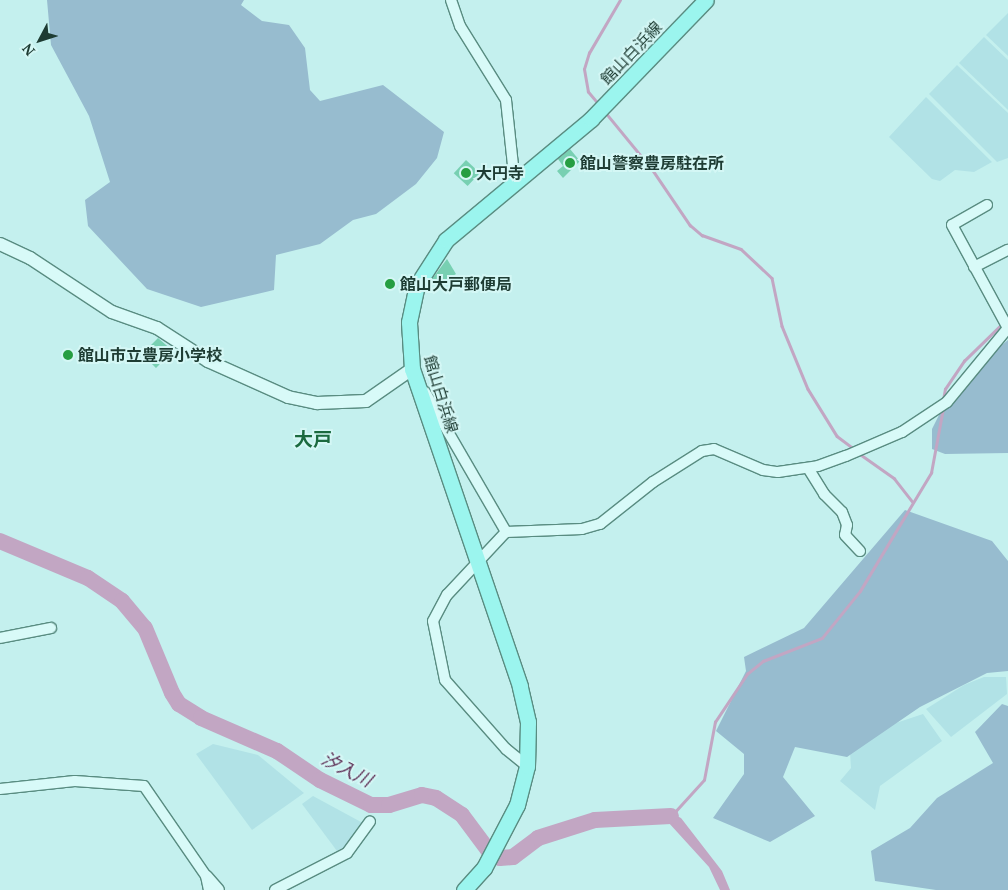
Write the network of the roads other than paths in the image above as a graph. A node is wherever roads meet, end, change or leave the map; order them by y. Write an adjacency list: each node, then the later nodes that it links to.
1 (451, 0): 3 (street)
2 (706, 0): 3 (main road, 館山白浜線)
3 (515, 184): 9 (main road, 館山白浜線)
4 (987, 205): 7 (street)
5 (0, 244): 9 (street)
6 (1008, 250): 7 (street)
7 (974, 267): 8 (street)
8 (1007, 327): 10 (street)
9 (412, 369): 11 (street); 13 (main road, 館山白浜線)
10 (808, 468): 11 (street); 12 (street)
11 (506, 532): 13 (street)
12 (860, 551)
13 (478, 562): 16 (main road, 館山白浜線); 16 (street)
14 (51, 628): 15 (street)
15 (0, 638)
16 (527, 766): 23 (main road, 館山白浜線)
17 (0, 789): 19 (street)
18 (370, 821): 22 (street)
19 (206, 876): 20 (street); 21 (street)
20 (209, 890)
21 (218, 890)
22 (275, 890)
23 (464, 890)

